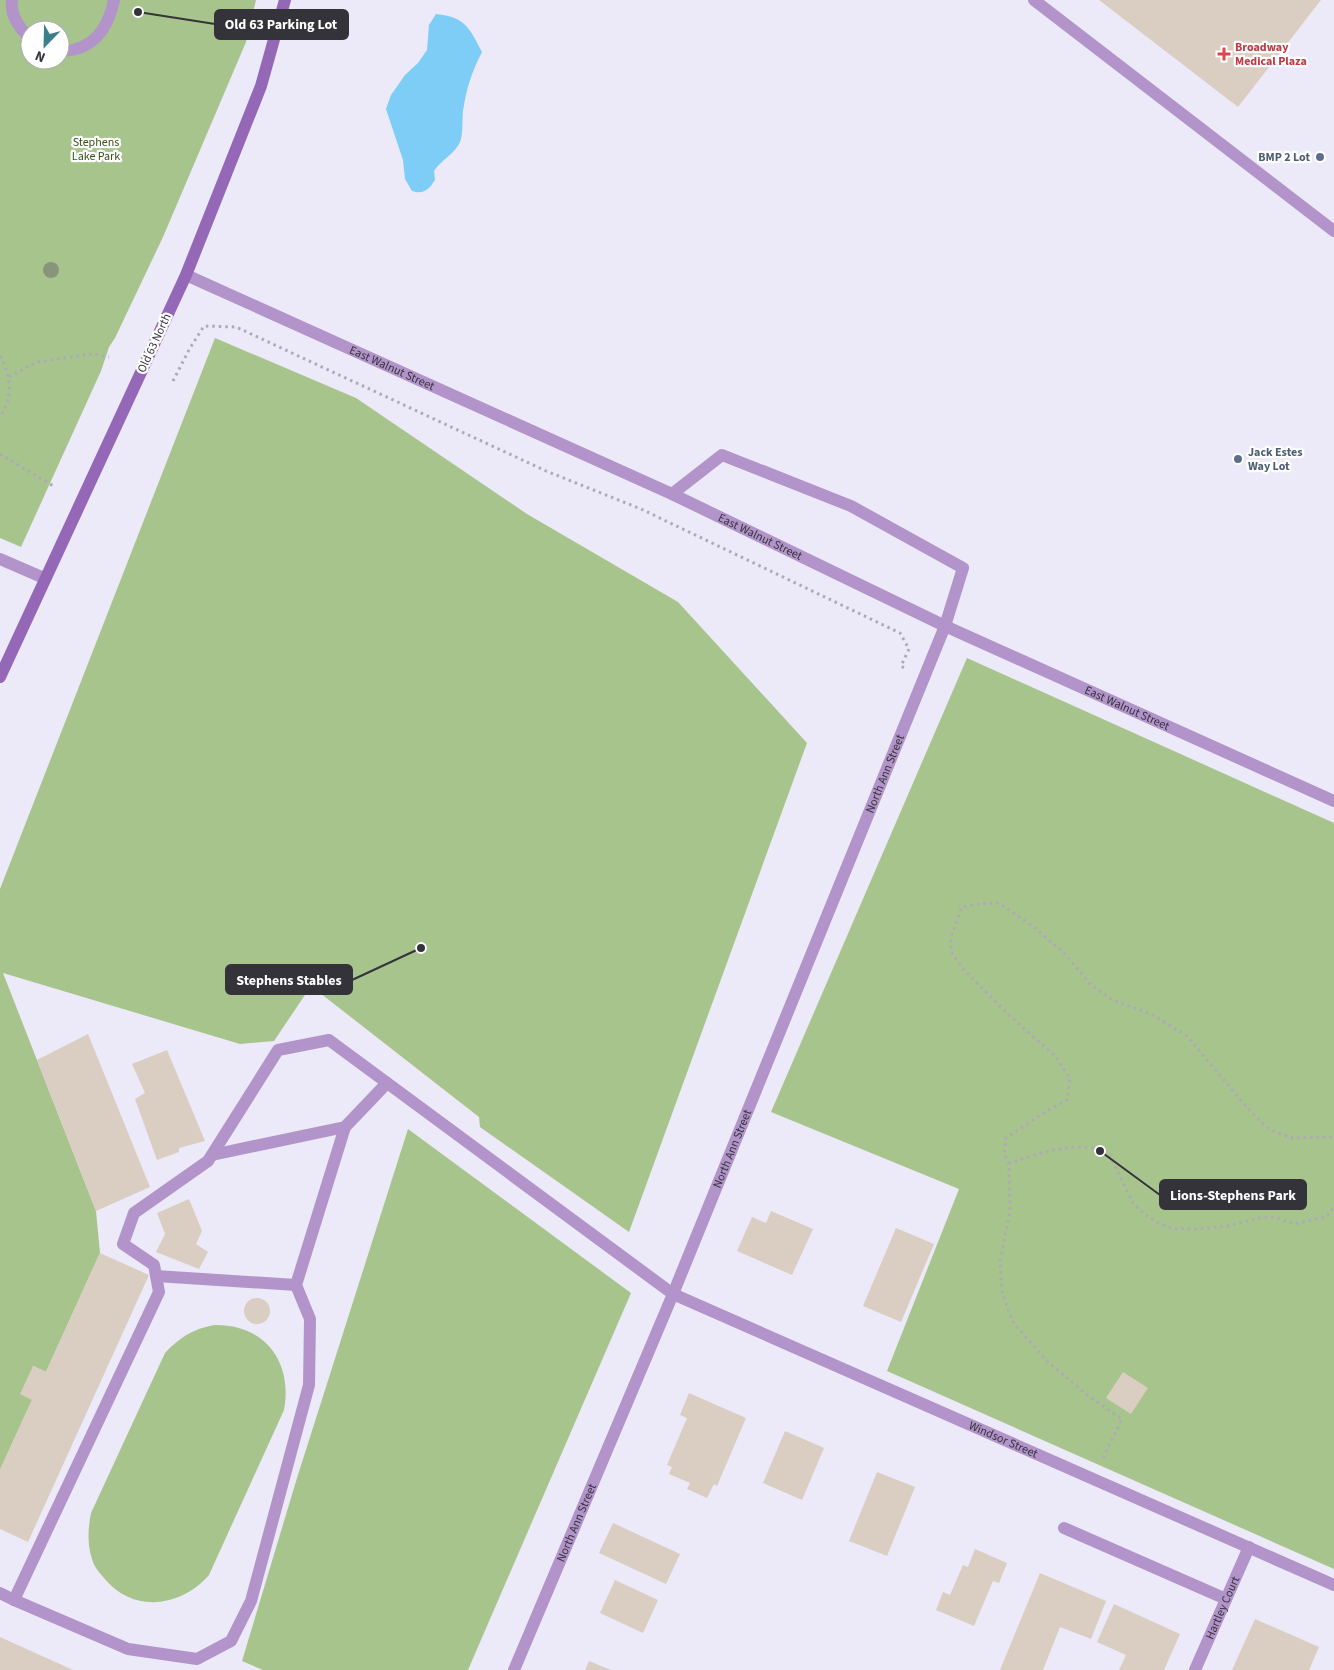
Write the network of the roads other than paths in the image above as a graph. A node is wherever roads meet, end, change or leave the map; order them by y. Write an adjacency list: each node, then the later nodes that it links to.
1 (12, 0): 5 (street)
2 (114, 0): 6 (street)
3 (285, 0): 8 (main road, Old 63 North)
4 (1034, 0): 7 (street)
5 (20, 28)
6 (70, 49)
7 (1334, 231)
8 (186, 274): 9 (street, East Walnut Street); 11 (main road, Old 63 North)
9 (672, 494): 12 (street, East Walnut Street); 12 (street, North Ann Street)
10 (0, 559): 11 (street)
11 (44, 578): 13 (main road, Old 63 North)
12 (945, 626): 14 (street, East Walnut Street); 20 (street, North Ann Street)
13 (0, 677)
14 (1334, 801)
15 (387, 1083): 16 (street); 17 (street, Windsor Street); 20 (street, Windsor Street)
16 (344, 1127): 17 (street); 19 (street)
17 (212, 1155): 18 (street)
18 (156, 1276): 19 (street); 26 (street)
19 (296, 1285): 26 (street)
20 (673, 1294): 22 (street, Windsor Street); 27 (street, North Ann Street)
21 (1064, 1528): 25 (street)
22 (1249, 1547): 23 (street, Windsor Street); 25 (street, Hartley Court)
23 (1334, 1585)
24 (0, 1593): 26 (street)
25 (1226, 1599): 28 (street, Hartley Court)
26 (14, 1600)
27 (514, 1670)
28 (1195, 1670)

